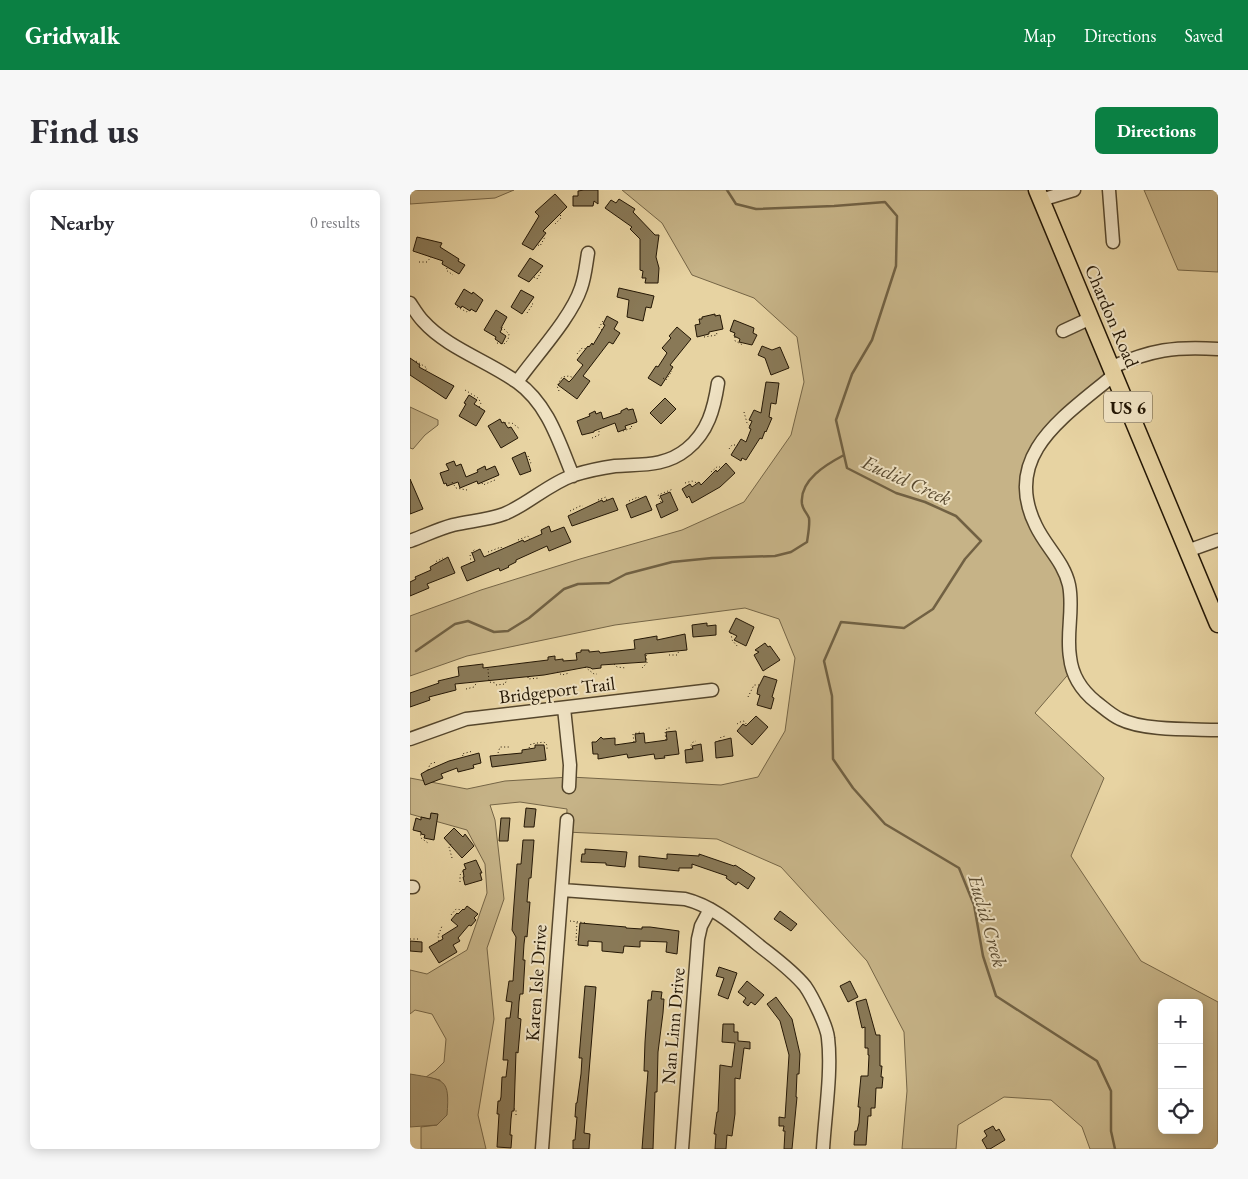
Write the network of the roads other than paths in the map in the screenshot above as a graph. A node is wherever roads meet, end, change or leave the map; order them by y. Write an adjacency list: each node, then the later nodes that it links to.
1 (1074, 190): 3 (street)
2 (1109, 190): 4 (street)
3 (1039, 195): 7 (main road, Chardon Road / US 6)
4 (1113, 242)
5 (588, 253): 11 (street)
6 (410, 302): 11 (street)
7 (1090, 318): 8 (street); 10 (main road, Chardon Road / US 6)
8 (1063, 331)
9 (1218, 349): 10 (street)
10 (1113, 371): 16 (main road, Chardon Road / US 6); 20 (street)
11 (517, 382): 13 (street)
12 (718, 382): 13 (street)
13 (573, 476): 15 (street)
14 (1218, 540): 16 (street)
15 (410, 541)
16 (1188, 551): 17 (main road, Chardon Road / US 6)
17 (1218, 624)
18 (712, 690): 19 (street, Bridgeport Trail)
19 (564, 708): 21 (street, Bridgeport Trail); 22 (street)
20 (1218, 730)
21 (410, 738)
22 (569, 787)
23 (567, 820): 24 (street, Karen Isle Drive)
24 (562, 890): 25 (street); 26 (street, Karen Isle Drive)
25 (710, 909): 27 (street, Nan Linn Drive); 28 (street)
26 (542, 1149)
27 (682, 1149)
28 (822, 1149)

